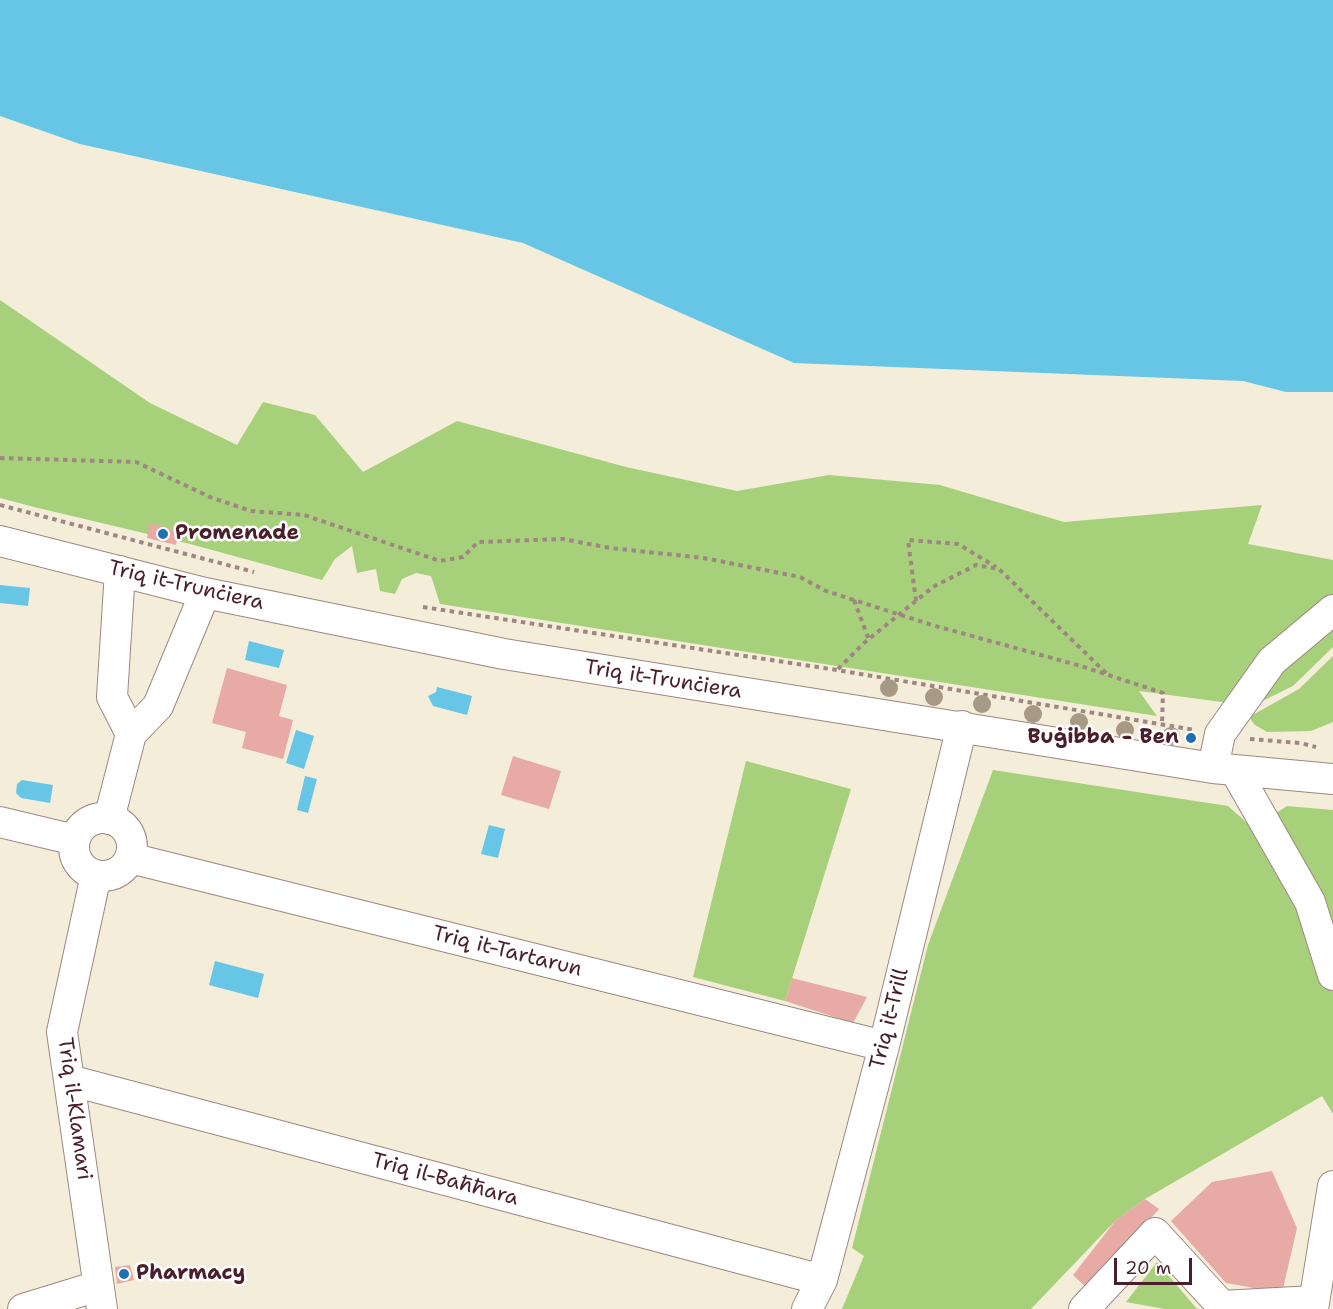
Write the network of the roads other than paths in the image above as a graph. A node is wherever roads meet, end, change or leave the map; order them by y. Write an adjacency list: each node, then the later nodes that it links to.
1 (0, 541): 2 (street, Triq it-Trunċiera)
2 (120, 571): 3 (street, Triq it-Trunċiera); 6 (street)
3 (206, 593): 5 (street, Triq it-Trunċiera); 6 (street)
4 (1333, 610): 7 (street)
5 (962, 726): 7 (street, Triq it-Trunċiera); 15 (street, Triq it-Trill)
6 (131, 734): 9 (street)
7 (1224, 770): 8 (street, Triq it-Trunċiera); 14 (street)
8 (1333, 779)
9 (109, 819): 11 (street); 12 (street)
10 (0, 822): 11 (street)
11 (75, 840): 13 (street)
12 (130, 858): 13 (street); 15 (street, Triq it-Tartarun)
13 (96, 875): 16 (street, Triq il-Klamari)
14 (1333, 975)
15 (884, 1046): 19 (street, Triq it-Trill)
16 (69, 1080): 19 (street, Triq il-Baħħara); 20 (street, Triq il-Klamari)
17 (1333, 1186): 18 (street)
18 (1330, 1221): 21 (street)
19 (822, 1280): 23 (street, Triq it-Trill)
20 (100, 1298): 22 (street)
21 (1314, 1305): 24 (street)
22 (22, 1309)
23 (807, 1309)
24 (1084, 1309)

